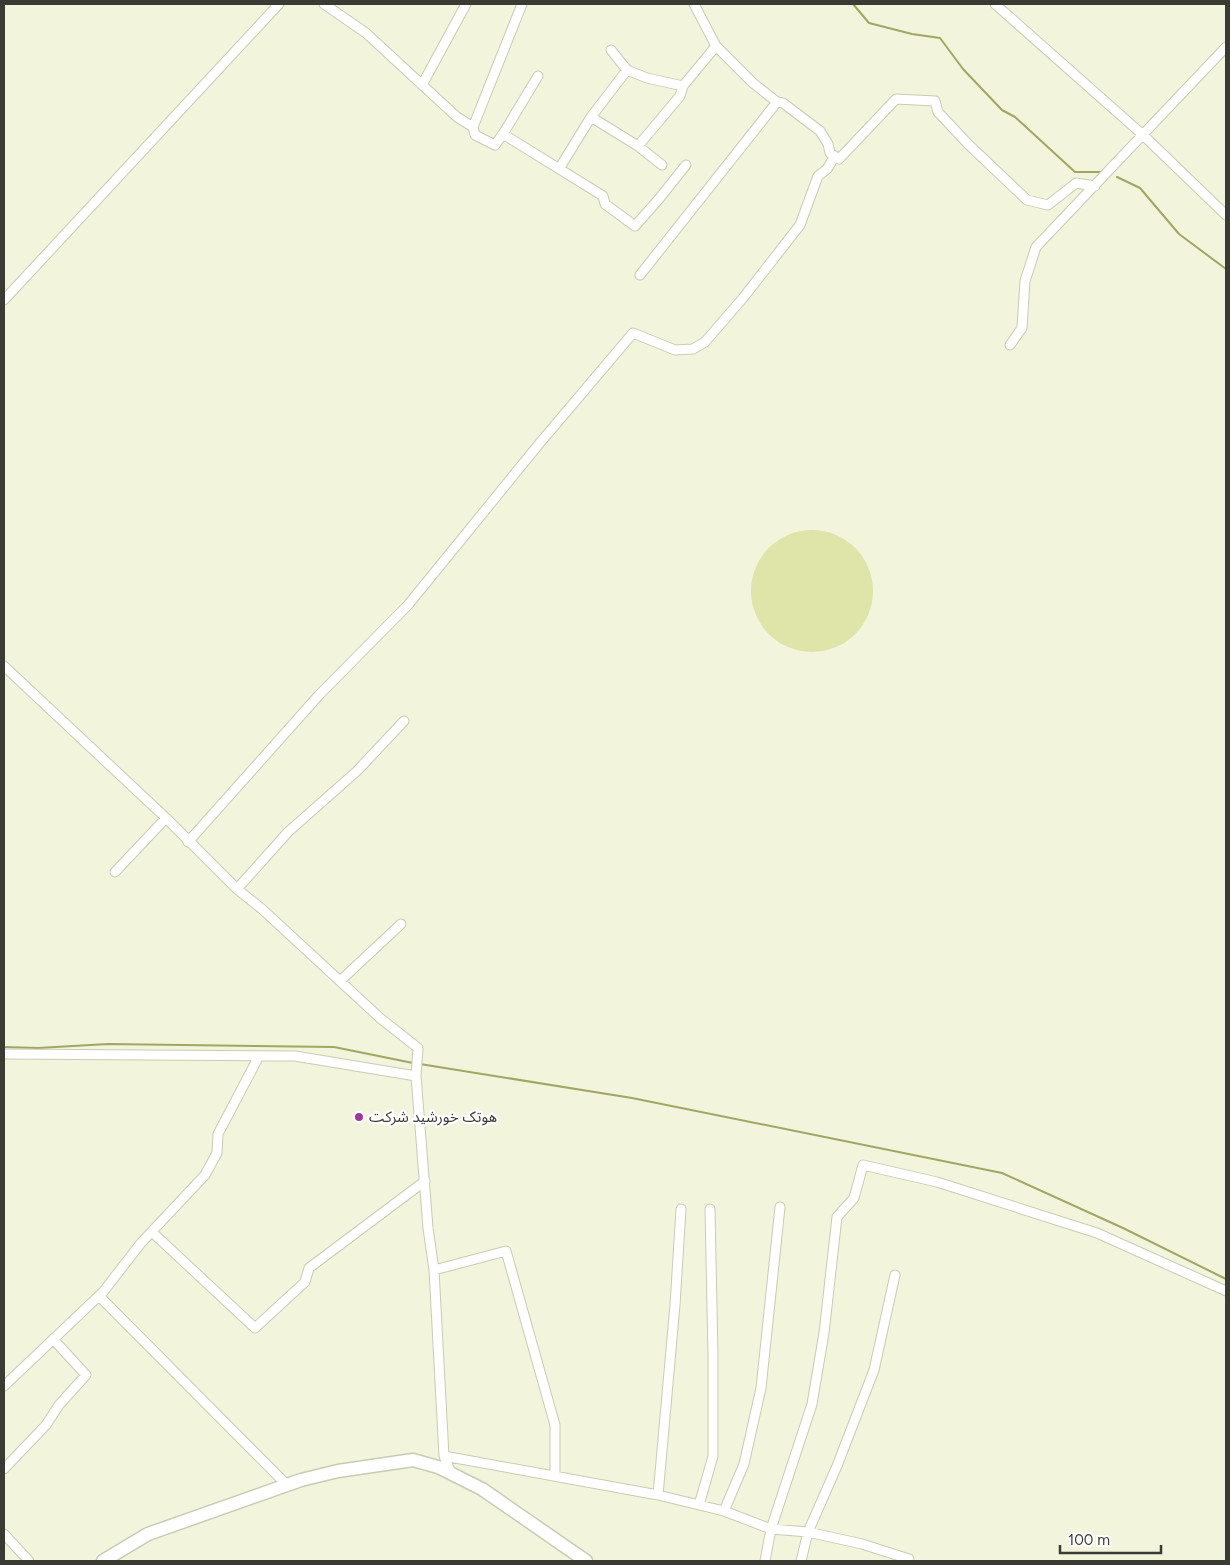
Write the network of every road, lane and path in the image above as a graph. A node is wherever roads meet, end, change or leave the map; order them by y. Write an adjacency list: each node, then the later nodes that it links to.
1 (280, 4): 27 (street)
2 (324, 4): 12 (street)
3 (466, 4): 12 (street)
4 (522, 4): 16 (street)
5 (694, 4): 7 (street)
6 (995, 4): 18 (street)
7 (716, 46): 13 (street); 14 (street)
8 (1226, 46): 18 (street)
9 (611, 50): 10 (street)
10 (627, 70): 13 (street); 15 (street)
11 (538, 76): 17 (street)
12 (422, 84): 16 (street)
13 (683, 86): 19 (street)
14 (777, 102): 20 (street); 26 (street)
15 (591, 117): 19 (street); 23 (street)
16 (473, 128): 17 (street)
17 (503, 134): 23 (street)
18 (1143, 135): 24 (street); 25 (street)
19 (638, 146): 21 (street)
20 (835, 156): 24 (street); 32 (street)
21 (662, 165)
22 (686, 165): 23 (street)
23 (559, 169)
24 (1095, 186): 28 (street)
25 (1226, 215)
26 (640, 275)
27 (4, 300)
28 (1010, 345)
29 (4, 666): 31 (street)
30 (404, 721): 34 (street)
31 (166, 818): 32 (street); 33 (street)
32 (188, 842): 34 (street)
33 (115, 872)
34 (237, 889): 36 (street)
35 (401, 924): 36 (street)
36 (340, 981): 39 (street)
37 (4, 1054): 38 (street)
38 (259, 1056): 39 (street); 44 (street)
39 (416, 1076): 40 (street)
40 (425, 1181): 44 (street); 45 (street)
41 (780, 1207): 58 (street)
42 (681, 1209): 56 (street)
43 (710, 1209): 57 (street)
44 (152, 1232): 48 (street)
45 (434, 1270): 51 (street); 54 (street)
46 (895, 1275): 60 (street)
47 (1226, 1291): 59 (street)
48 (99, 1296): 49 (street); 55 (street)
49 (53, 1339): 50 (street); 52 (street)
50 (4, 1386)
51 (444, 1456): 53 (street); 54 (street)
52 (4, 1468)
53 (451, 1473): 55 (highway); 65 (highway)
54 (555, 1476): 56 (street)
55 (287, 1485): 64 (highway)
56 (658, 1495): 57 (street)
57 (699, 1505): 58 (street)
58 (724, 1512): 59 (street)
59 (771, 1529): 60 (street); 66 (street)
60 (808, 1532): 62 (street); 67 (street)
61 (4, 1534): 63 (street)
62 (909, 1559)
63 (29, 1561)
64 (104, 1561)
65 (586, 1561)
66 (764, 1561)
67 (801, 1561)

